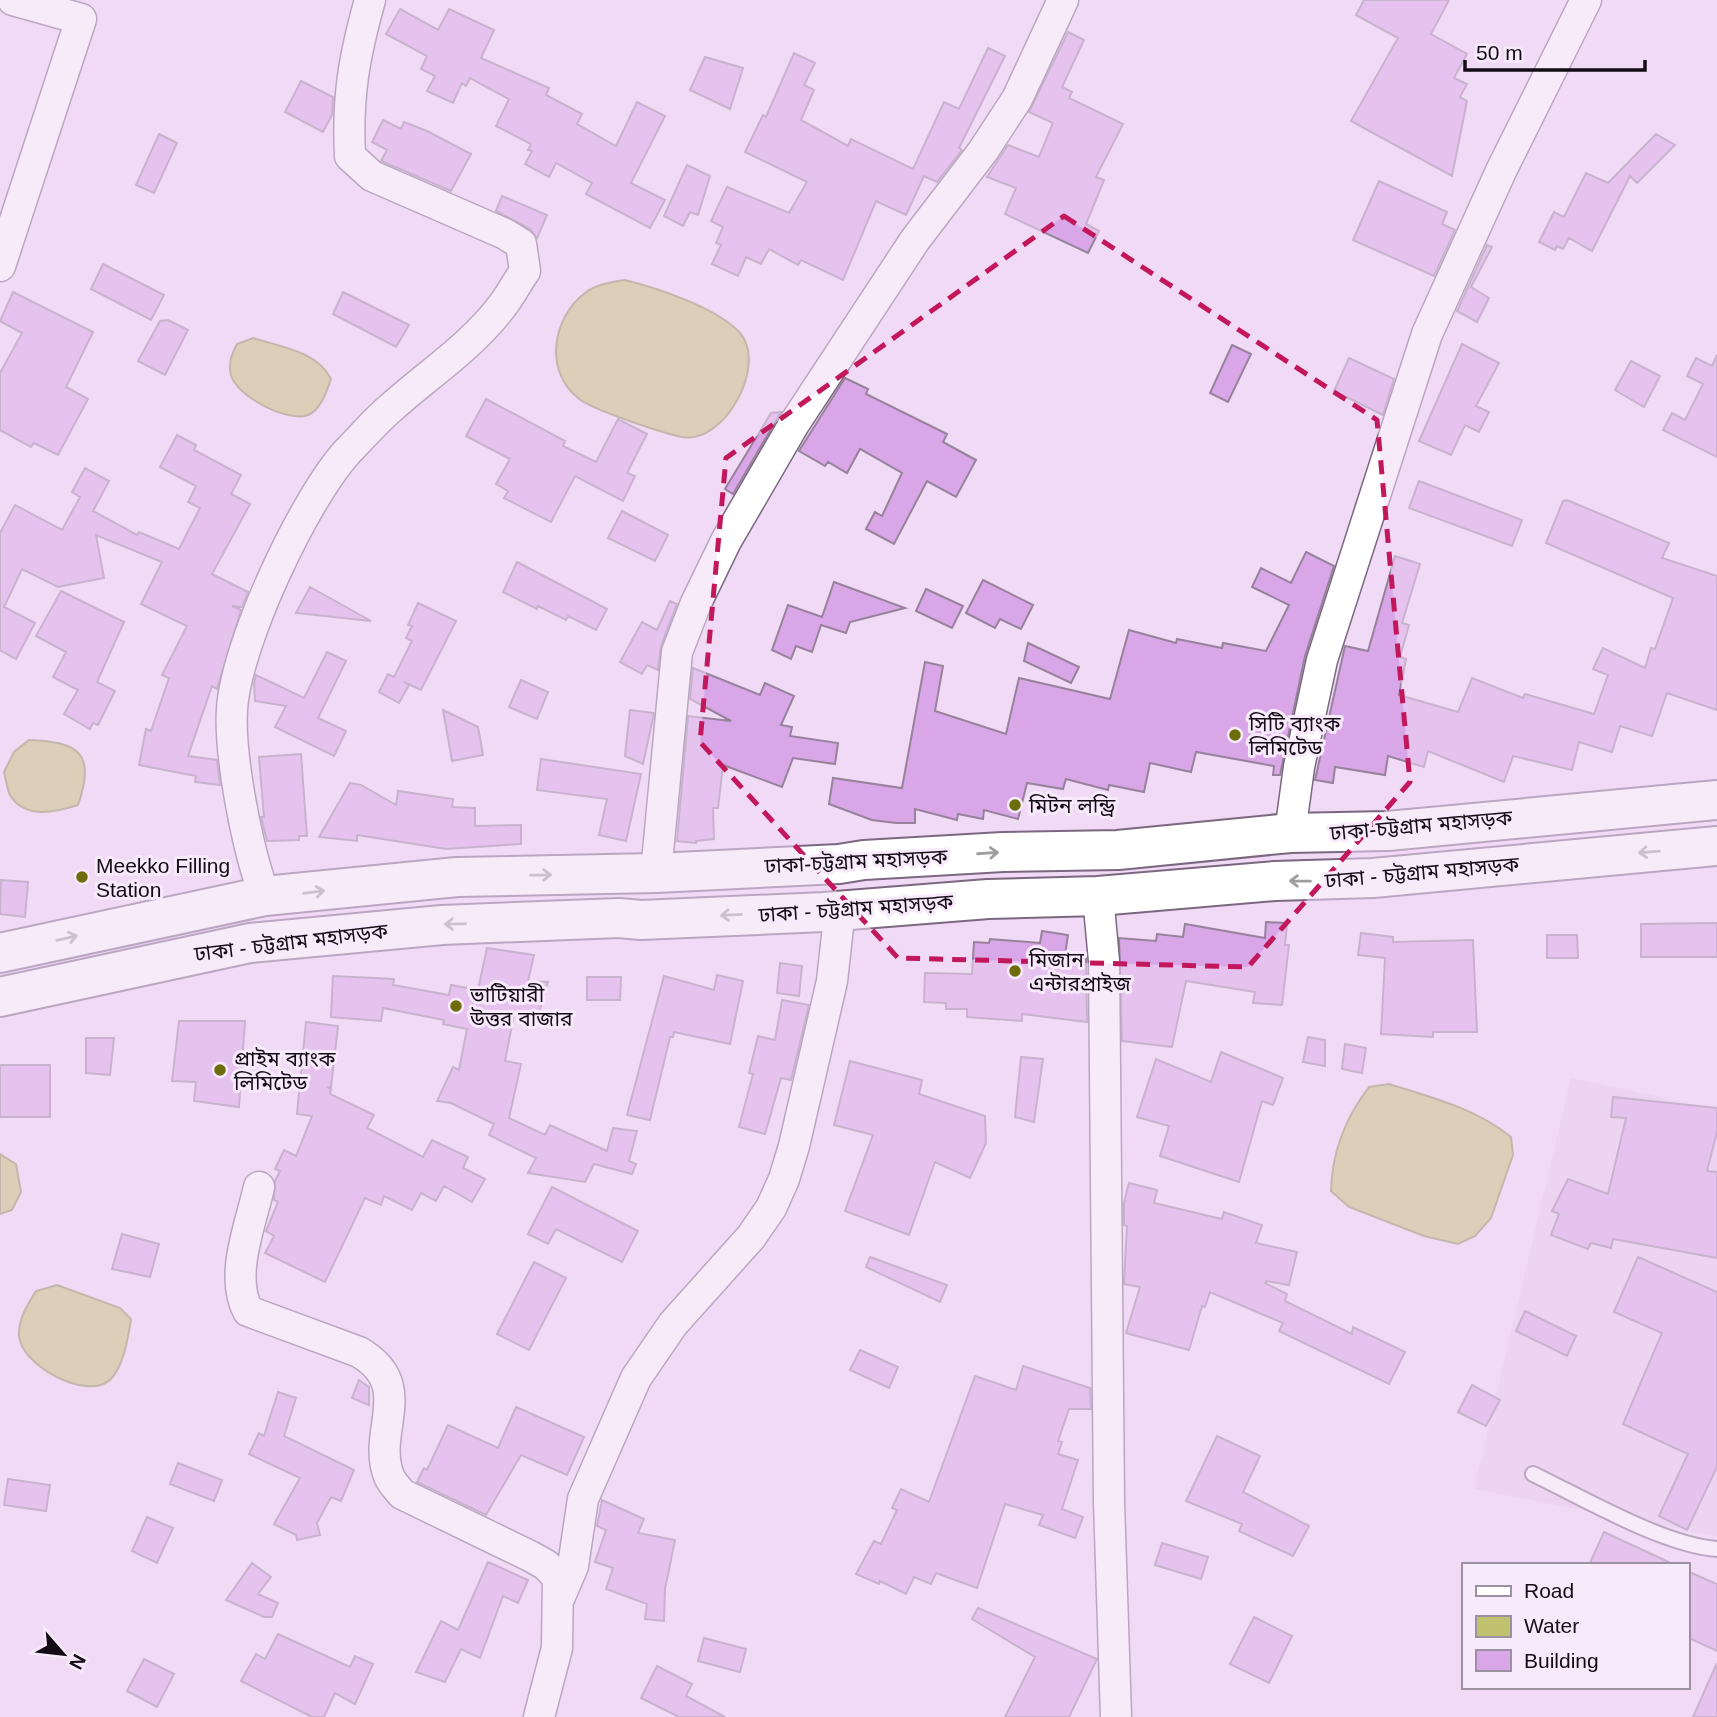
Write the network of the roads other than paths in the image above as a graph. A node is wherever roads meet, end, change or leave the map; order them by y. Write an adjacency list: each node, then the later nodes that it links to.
1 (13, 0): 5 (street)
2 (370, 0): 10 (street)
3 (1063, 0): 9 (street)
4 (1586, 0): 7 (street)
5 (0, 266)
6 (1717, 800): 7 (highway, ঢাকা-চট্টগ্রাম মহাসড়ক)
7 (1290, 833): 9 (highway, ঢাকা-চট্টগ্রাম মহাসড়ক, one-way to 7)
8 (1717, 846): 11 (highway, ঢাকা - চট্টগ্রাম মহাসড়ক, one-way to 11)
9 (656, 873): 10 (highway, ঢাকা-চট্টগ্রাম মহাসড়ক, one-way to 9)
10 (265, 896): 13 (highway, ঢাকা-চট্টগ্রাম মহাসড়ক, one-way to 10)
11 (1098, 896): 12 (highway, ঢাকা - চট্টগ্রাম মহাসড়ক); 20 (street)
12 (840, 909): 14 (highway, ঢাকা - চট্টগ্রাম মহাসড়ক, one-way to 14); 18 (street)
13 (0, 953)
14 (0, 997)
15 (259, 1187): 18 (street)
16 (1533, 1474): 17 (lane)
17 (1717, 1549)
18 (558, 1601): 19 (street)
19 (539, 1717)
20 (1116, 1717)

